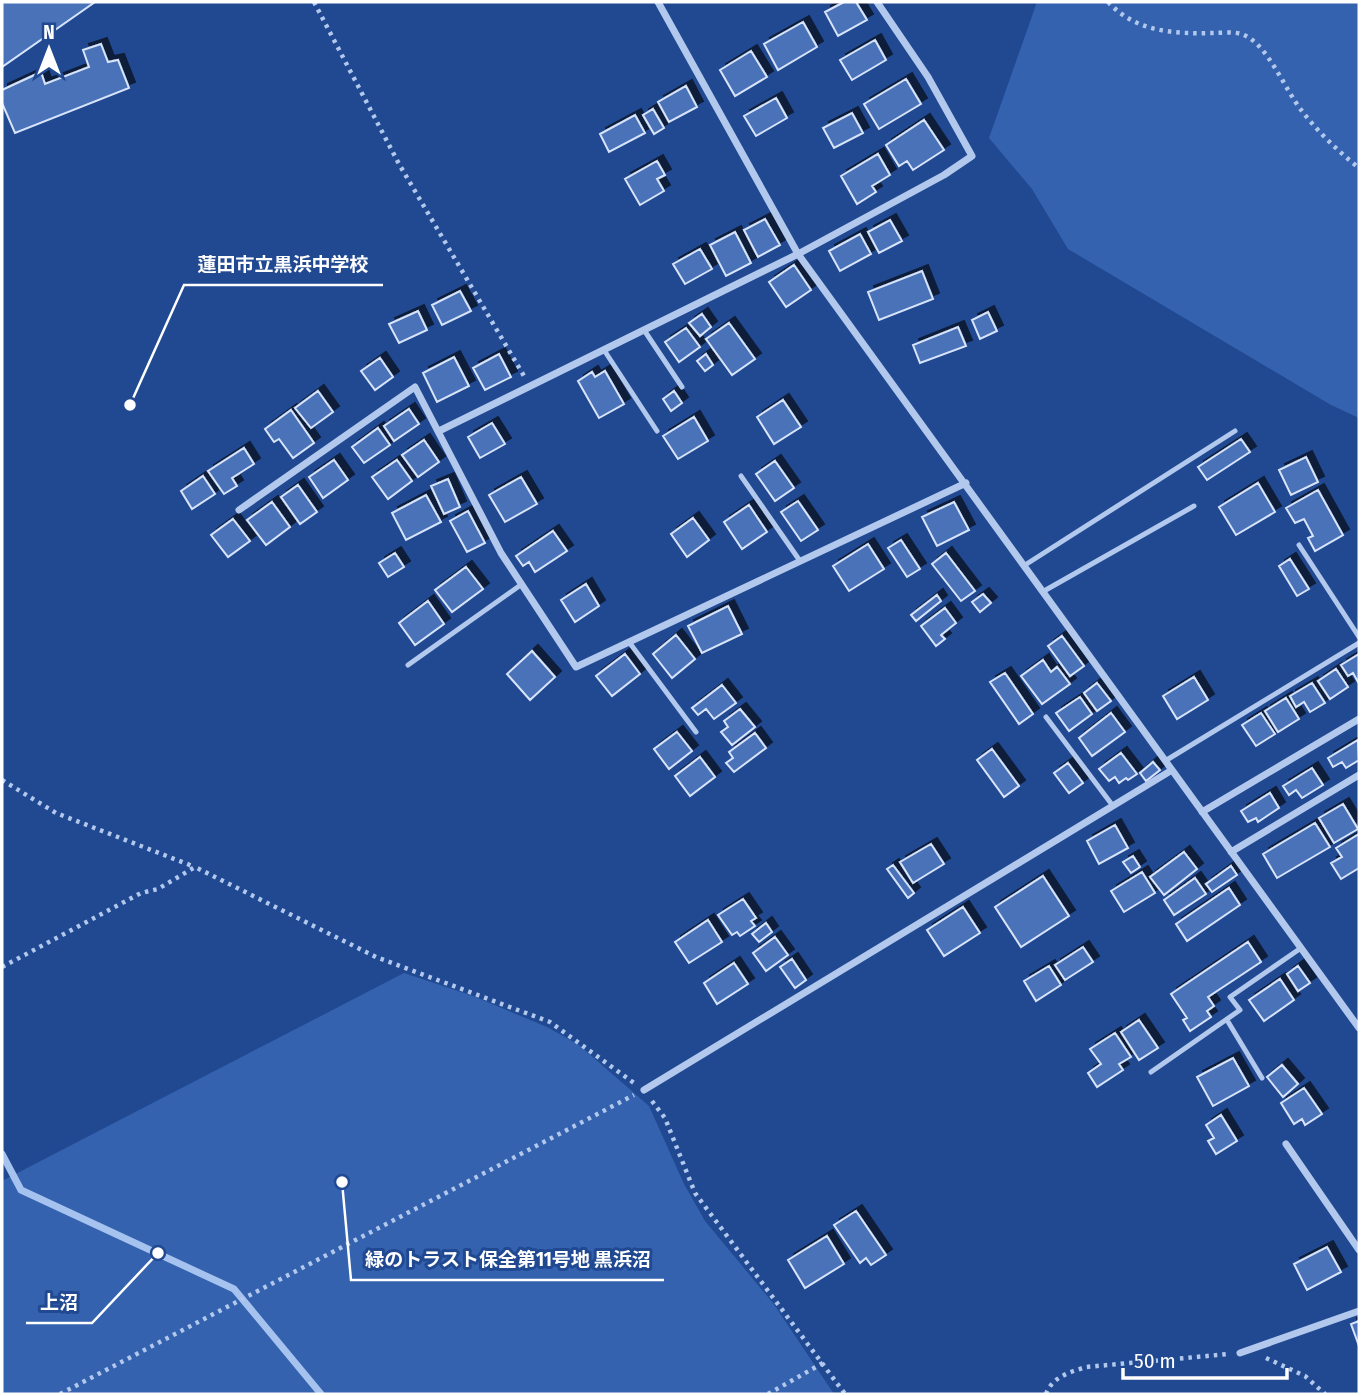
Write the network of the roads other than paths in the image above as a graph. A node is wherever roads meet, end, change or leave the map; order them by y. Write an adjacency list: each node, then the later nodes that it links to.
1 (658, 2): 3 (street)
2 (877, 2): 3 (street)
3 (798, 254): 4 (street); 11 (street)
4 (644, 330): 5 (street); 6 (lane)
5 (604, 350): 7 (street); 8 (lane)
6 (682, 387)
7 (439, 430): 13 (street); 17 (street)
8 (657, 430)
9 (1235, 431): 16 (lane)
10 (741, 476): 15 (lane)
11 (966, 483): 15 (street); 16 (street)
12 (1194, 506): 18 (lane)
13 (239, 510)
14 (1299, 545): 19 (lane)
15 (800, 561): 20 (street)
16 (1025, 565): 18 (street)
17 (522, 584): 20 (street); 22 (lane)
18 (1044, 591): 26 (street)
19 (1359, 637)
20 (629, 642): 25 (lane)
21 (1359, 643): 26 (lane)
22 (408, 665)
23 (1046, 718): 29 (lane)
24 (1359, 719): 30 (street)
25 (696, 732)
26 (1165, 761): 27 (street)
27 (1172, 770): 29 (street); 30 (street)
28 (1359, 775): 31 (street)
29 (1113, 806): 37 (street)
30 (1202, 812): 31 (street)
31 (1231, 852): 32 (street)
32 (1301, 948): 33 (lane); 34 (street)
33 (1227, 1020): 35 (lane); 36 (lane)
34 (1359, 1028)
35 (1151, 1072)
36 (1262, 1078)
37 (644, 1090)
38 (1286, 1144): 39 (street)
39 (1359, 1250)
40 (1359, 1311): 41 (street)
41 (1240, 1353)

